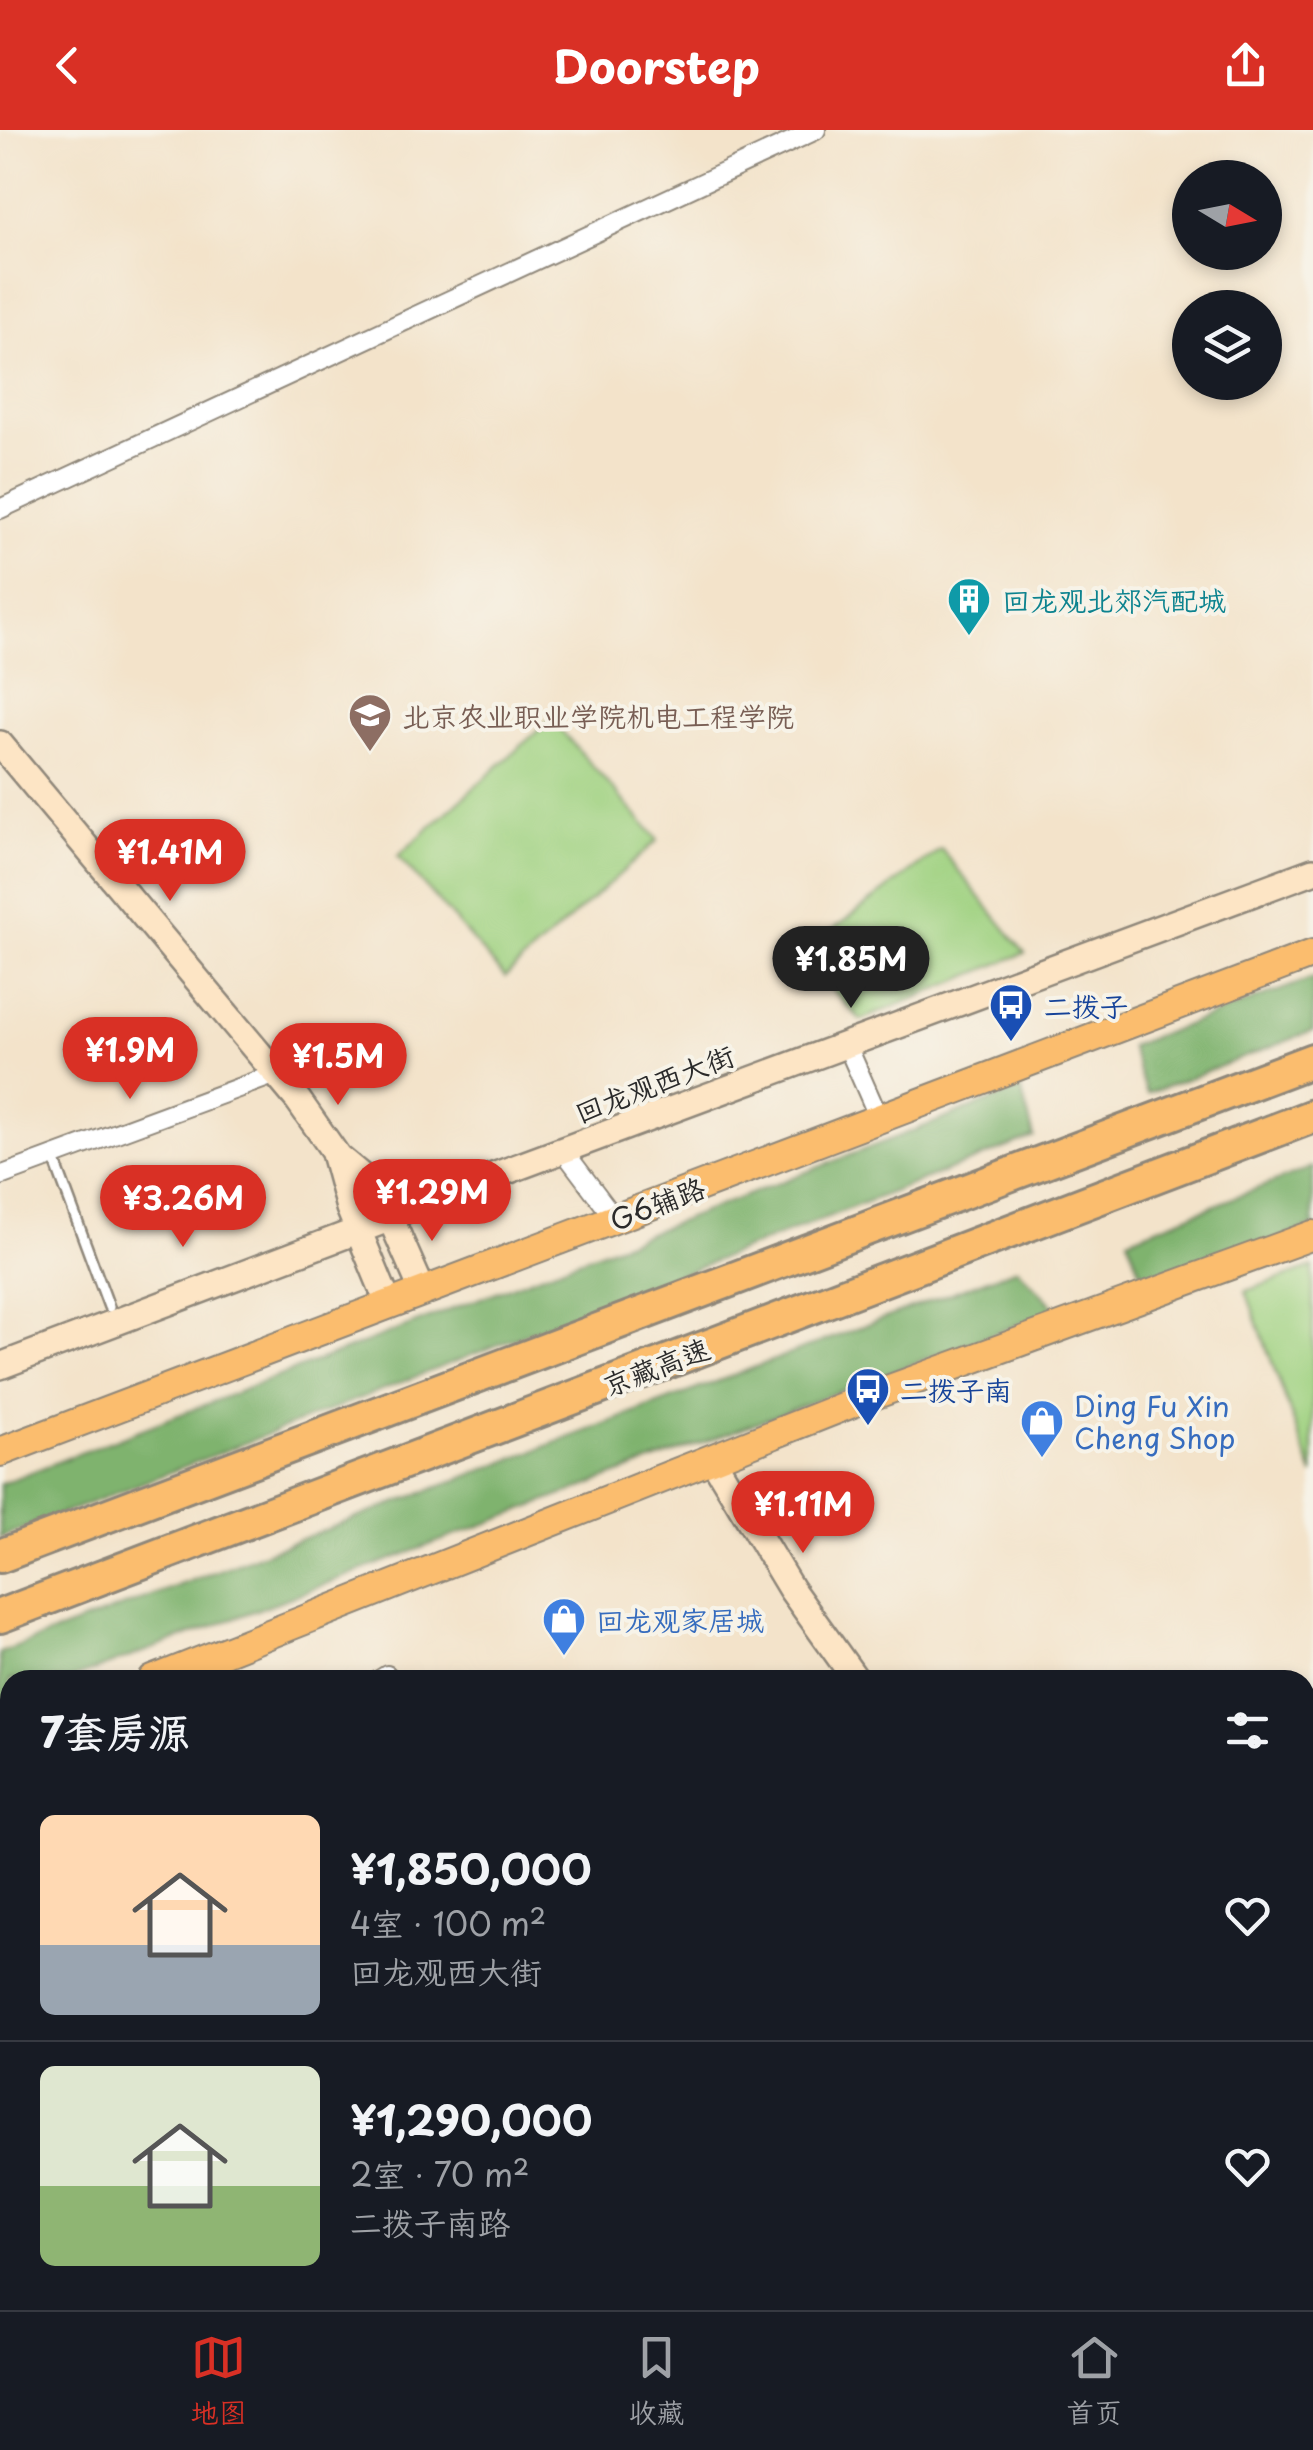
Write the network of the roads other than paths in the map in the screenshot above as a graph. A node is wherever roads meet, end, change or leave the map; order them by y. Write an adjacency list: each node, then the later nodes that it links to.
1 (816, 130): 2 (street)
2 (0, 509)
3 (0, 744): 8 (street)
4 (1313, 871): 6 (street, 回龙观西大街)
5 (1313, 954): 10 (main road, G6辅路)
6 (846, 1042): 10 (street); 12 (street, 回龙观西大街)
7 (1313, 1060): 26 (highway, 京藏高速)
8 (276, 1074): 11 (street); 13 (street)
9 (1313, 1116): 27 (highway, 京藏高速)
10 (879, 1118): 16 (main road, G6辅路)
11 (332, 1148): 15 (street); 17 (street)
12 (563, 1150): 15 (street, 回龙观西大街); 16 (street)
13 (53, 1156): 14 (street); 21 (lane)
14 (0, 1176)
15 (395, 1209): 17 (street, 回龙观西大街); 19 (street)
16 (615, 1219): 19 (main road, G6辅路)
17 (355, 1223): 20 (street); 21 (street, 回龙观西大街); 23 (street, 回龙观西大街)
18 (1313, 1235): 25 (main road)
19 (422, 1292): 20 (main road, G6辅路)
20 (389, 1305): 24 (main road, G6辅路)
21 (109, 1307): 22 (street, 回龙观西大街)
22 (0, 1348)
23 (0, 1366)
24 (0, 1452)
25 (712, 1458): 28 (main road); 29 (street)
26 (0, 1556)
27 (0, 1616)
28 (179, 1670)
29 (849, 1670)

